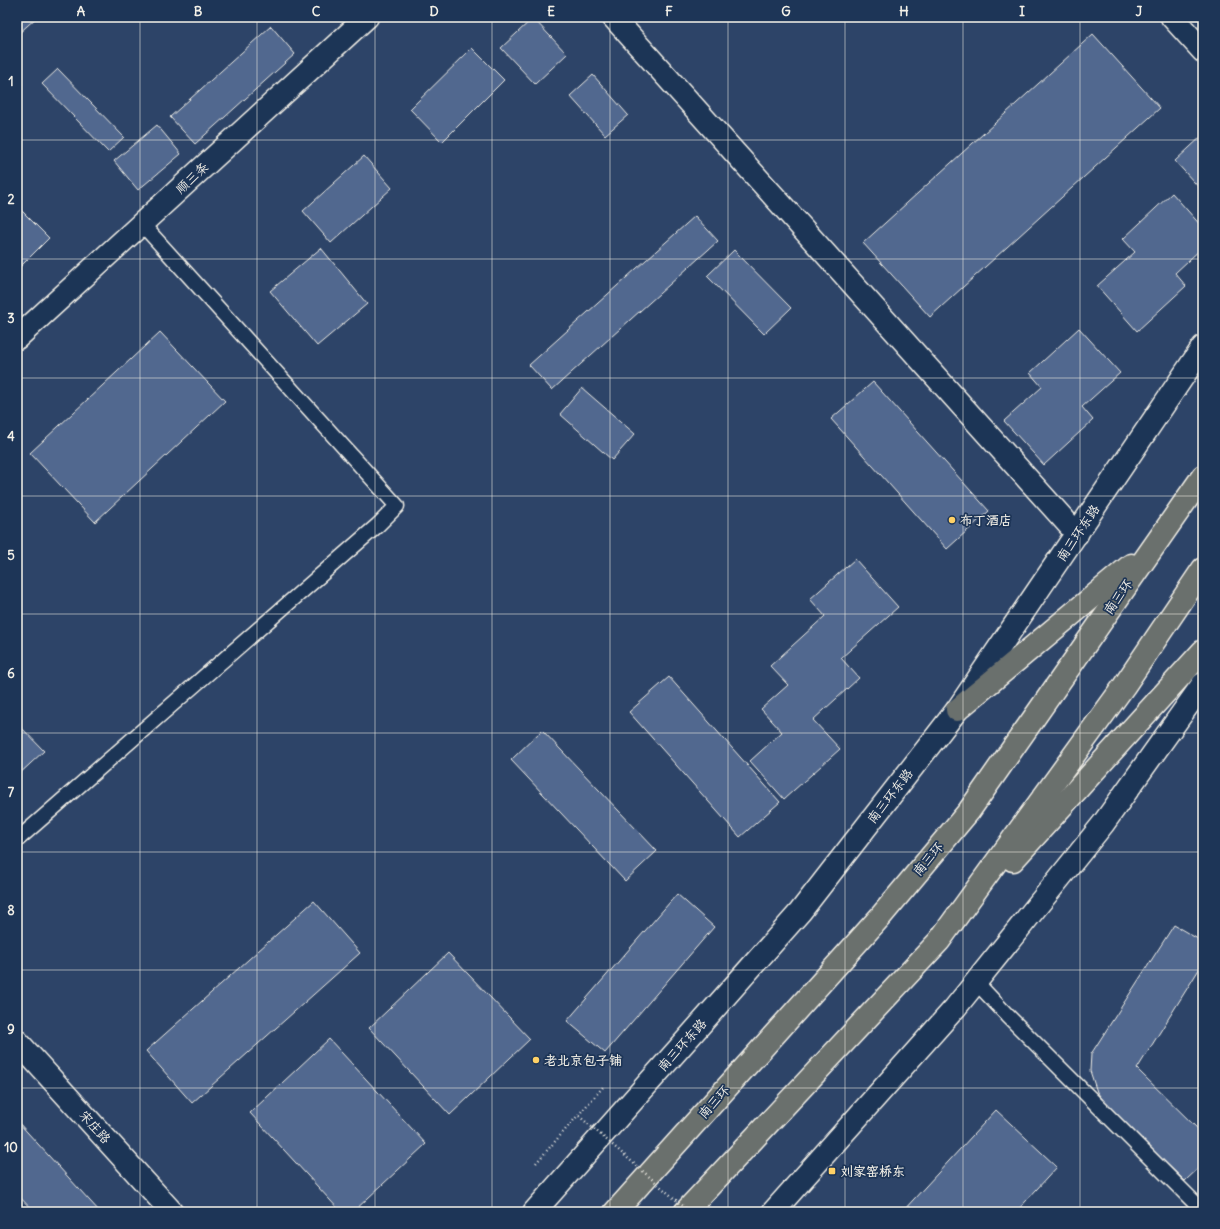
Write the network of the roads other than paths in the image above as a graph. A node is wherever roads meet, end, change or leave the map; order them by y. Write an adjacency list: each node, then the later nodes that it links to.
1 (367, 17): 5 (street, 顺三条)
2 (614, 17): 9 (street)
3 (1172, 17): 4 (street)
4 (1203, 51)
5 (142, 224): 6 (street, 顺三条); 15 (lane)
6 (17, 338)
7 (1203, 347): 9 (street, 南三环东路)
8 (1203, 476): 10 (highway, 南三环)
9 (1077, 534): 14 (street, 南三环东路)
10 (1154, 546): 14 (highway); 22 (highway, 南三环)
11 (1203, 569): 16 (highway)
12 (1203, 651): 16 (highway)
13 (1203, 684): 17 (street)
14 (957, 710): 21 (street, 南三环东路)
15 (17, 840)
16 (939, 941): 23 (highway)
17 (976, 982): 19 (lane); 24 (street)
18 (17, 1041): 20 (street, 宋庄路)
19 (1203, 1211)
20 (172, 1212)
21 (534, 1212)
22 (615, 1212)
23 (685, 1212)
24 (773, 1212)

